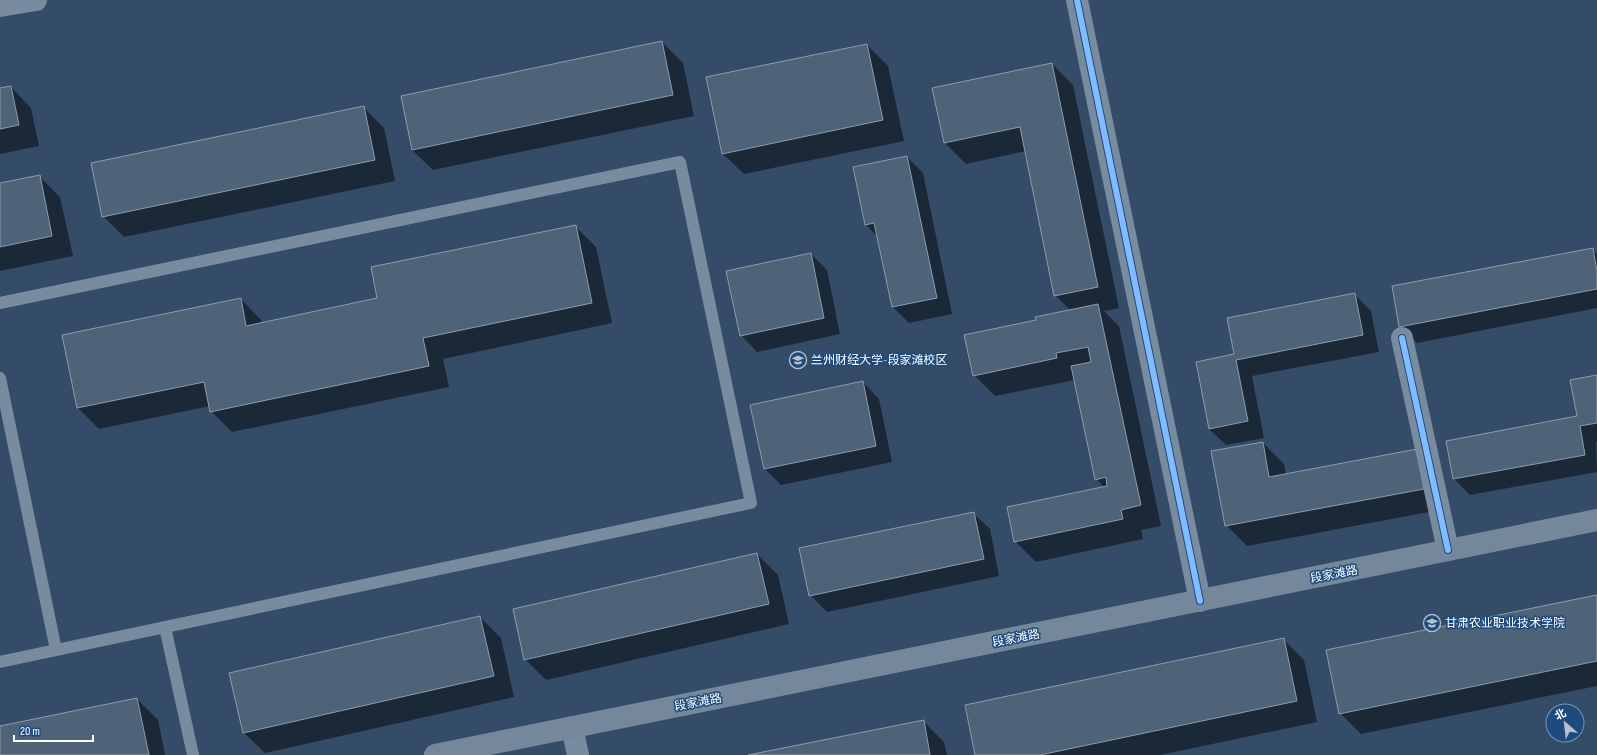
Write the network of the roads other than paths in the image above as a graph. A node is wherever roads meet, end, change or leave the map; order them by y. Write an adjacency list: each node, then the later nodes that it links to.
1 (1076, 0): 9 (street)
2 (28, 1): 3 (street)
3 (0, 6)
4 (0, 303): 10 (lane)
5 (1402, 338): 8 (street)
6 (0, 378): 11 (lane)
7 (1597, 520): 8 (main road, 段家滩路)
8 (1448, 550): 9 (main road, 段家滩路)
9 (1200, 601): 13 (main road, 段家滩路)
10 (165, 627): 11 (lane); 14 (lane)
11 (56, 650): 12 (lane)
12 (0, 662)
13 (572, 727): 15 (main road, 段家滩路); 16 (street)
14 (193, 755)
15 (435, 755)
16 (578, 755)

